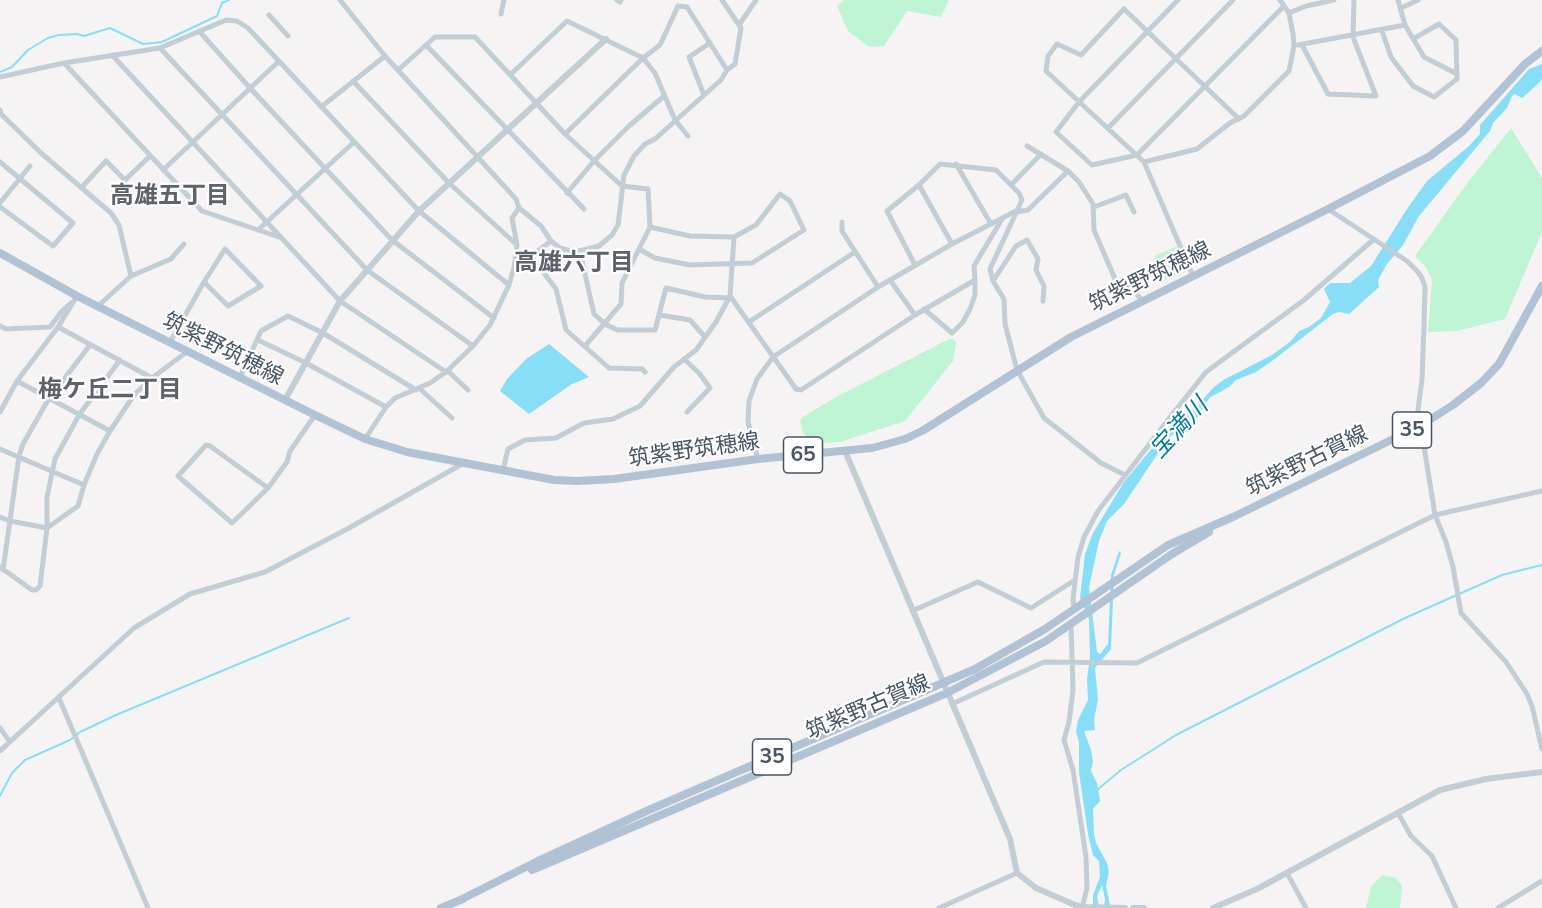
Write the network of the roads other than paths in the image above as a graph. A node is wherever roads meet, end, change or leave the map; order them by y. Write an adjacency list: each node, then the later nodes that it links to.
1 (340, 0): 32 (street)
2 (504, 0): 14 (street)
3 (722, 0): 17 (street)
4 (756, 0): 17 (street)
5 (1178, 0): 20 (street)
6 (1233, 0): 34 (street)
7 (1334, 0): 13 (street)
8 (1354, 0): 22 (street)
9 (1398, 0): 12 (street)
10 (1418, 0): 12 (street)
11 (1282, 3): 13 (street); 43 (street)
12 (1401, 8): 16 (street)
13 (1289, 13): 28 (street)
14 (501, 14)
15 (269, 15): 21 (street)
16 (1405, 25): 18 (street); 24 (street)
17 (739, 26): 38 (street)
18 (1382, 30): 22 (street); 39 (street)
19 (199, 31): 29 (street); 35 (street); 44 (street)
20 (1147, 32): 34 (street); 47 (street); 47 (street)
21 (288, 36)
22 (1353, 37): 27 (street); 27 (street)
23 (606, 39): 33 (street); 40 (street); 48 (street)
24 (1413, 39): 39 (street); 39 (street)
25 (710, 43): 33 (street); 38 (street); 45 (street)
26 (426, 45): 37 (street); 40 (street); 55 (street)
27 (1302, 45): 28 (street)
28 (1294, 46): 52 (street)
29 (160, 48): 31 (street); 51 (street)
30 (1542, 51): 85 (main road, 筑紫野筑穂線 / 65)
31 (112, 54): 36 (street); 58 (street)
32 (385, 56): 37 (street); 42 (street)
33 (644, 58): 46 (street); 56 (street)
34 (1176, 58): 43 (street); 54 (street)
35 (278, 62): 44 (street); 49 (street)
36 (64, 63): 41 (street); 63 (street)
37 (398, 70): 64 (street)
38 (727, 70): 45 (street)
39 (1456, 74)
40 (510, 75): 48 (street)
41 (0, 77)
42 (353, 81): 49 (street); 74 (street)
43 (1205, 85): 52 (street); 62 (street)
44 (250, 88): 51 (street); 70 (street)
45 (704, 95): 53 (street)
46 (664, 96): 53 (street); 65 (street)
47 (1079, 102): 54 (street); 62 (street)
48 (537, 104): 55 (street); 56 (street)
49 (321, 108): 59 (street)
50 (0, 110): 78 (street)
51 (221, 115): 58 (street); 80 (street)
52 (1239, 119): 67 (street)
53 (675, 120): 57 (street); 77 (street)
54 (1108, 128): 62 (street)
55 (508, 130): 64 (street); 79 (street)
56 (565, 134): 65 (street)
57 (688, 136)
58 (192, 142): 71 (street); 90 (street)
59 (353, 143): 70 (street); 86 (street)
60 (1027, 146): 61 (street)
61 (1041, 154): 72 (street); 76 (street)
62 (1137, 155): 67 (street)
63 (150, 156): 71 (street); 78 (street)
64 (477, 157): 74 (street); 83 (street)
65 (594, 161): 77 (street); 79 (street)
66 (0, 162): 73 (street)
67 (1144, 162): 113 (street)
68 (956, 164): 75 (street); 76 (street); 92 (street)
69 (30, 166): 73 (street)
70 (325, 167): 80 (street); 97 (street)
71 (163, 170): 94 (street)
72 (1068, 171): 82 (street); 87 (street)
73 (20, 179): 81 (street); 81 (street)
74 (450, 183): 86 (street); 102 (street)
75 (919, 185): 101 (street); 109 (street)
76 (1011, 185): 87 (street)
77 (622, 186): 93 (street); 104 (street)
78 (81, 188): 112 (street)
79 (567, 193): 84 (street)
80 (297, 194): 90 (street); 111 (street)
81 (0, 205)
82 (1094, 207): 88 (street); 125 (street)
83 (519, 208): 98 (street); 102 (street)
84 (584, 209)
85 (1328, 209): 99 (street); 113 (main road, 筑紫野筑穂線 / 65)
86 (419, 211): 97 (street); 118 (street)
87 (1018, 211): 89 (street); 116 (street)
88 (1134, 212)
89 (1002, 218): 92 (street); 115 (street)
90 (266, 222): 94 (street); 95 (street)
91 (842, 222): 105 (street)
92 (991, 224): 101 (street)
93 (650, 227): 96 (street); 103 (street)
94 (258, 230): 95 (street)
95 (279, 237): 123 (street)
96 (734, 237): 108 (street); 108 (street)
97 (392, 240): 111 (street); 130 (street)
98 (551, 241): 104 (street); 141 (street)
99 (1376, 242): 163 (street); 173 (street)
100 (184, 244): 112 (street)
101 (952, 244): 109 (street)
102 (517, 245): 110 (street)
103 (639, 249): 108 (street); 132 (street)
104 (580, 252): 132 (street)
105 (855, 252): 120 (street); 131 (street)
106 (0, 253): 122 (main road, 筑紫野筑穂線 / 65)
107 (527, 259): 110 (street)
108 (733, 265): 121 (street)
109 (915, 265): 114 (street)
110 (514, 268): 118 (street)
111 (367, 270): 123 (street); 140 (street)
112 (131, 276): 126 (street)
113 (1193, 276): 125 (main road, 筑紫野筑穂線 / 65)
114 (890, 280): 120 (street); 129 (street)
115 (975, 280): 127 (street); 127 (street)
116 (993, 280): 124 (street); 147 (street)
117 (204, 282): 117 (street); 138 (street)
118 (509, 285): 130 (street)
119 (1542, 286): 163 (main road, 筑紫野古賀線 / 35)
120 (878, 287): 143 (street)
121 (730, 297): 128 (street); 131 (street); 136 (street)
122 (76, 298): 126 (main road, 筑紫野筑穂線 / 65); 133 (street); 134 (street)
123 (340, 301): 135 (street); 148 (street)
124 (1043, 301)
125 (1143, 301): 147 (main road, 筑紫野筑穂線 / 65)
126 (98, 306): 138 (main road, 筑紫野筑穂線 / 65)
127 (924, 309): 129 (street)
128 (659, 315): 132 (street); 136 (street)
129 (915, 315): 143 (street)
130 (494, 318): 140 (street)
131 (749, 322): 143 (street)
132 (605, 324): 141 (street)
133 (0, 326)
134 (58, 327): 139 (street); 152 (street)
135 (322, 333): 137 (street); 146 (street); 153 (street)
136 (705, 337): 145 (street)
137 (258, 340): 146 (street); 150 (street)
138 (170, 342): 142 (main road, 筑紫野筑穂線 / 65)
139 (90, 345): 144 (street); 155 (street)
140 (473, 345): 148 (street)
141 (585, 346): 149 (street)
142 (188, 351): 150 (main road, 筑紫野筑穂線 / 65); 151 (street)
143 (773, 357): 169 (street)
144 (120, 360): 151 (street); 160 (street)
145 (684, 360): 159 (street); 171 (street)
146 (306, 363): 156 (street); 157 (street)
147 (1017, 370): 167 (main road, 筑紫野筑穂線 / 65); 173 (street)
148 (447, 371): 153 (street); 154 (street)
149 (645, 372)
150 (240, 377): 156 (main road, 筑紫野筑穂線 / 65)
151 (152, 378): 164 (street)
152 (17, 381): 155 (street); 158 (street)
153 (418, 389): 157 (street); 162 (street)
154 (468, 390)
155 (48, 400): 160 (street); 168 (street)
156 (285, 400): 161 (main road, 筑紫野筑穂線 / 65)
157 (386, 407): 165 (street)
158 (0, 412)
159 (687, 412)
160 (79, 415): 164 (street); 172 (street)
161 (315, 415): 165 (main road, 筑紫野筑穂線 / 65); 175 (street)
162 (452, 418)
163 (1420, 426): 177 (street); 179 (main road, 筑紫野古賀線 / 35)
164 (110, 431): 174 (street)
165 (365, 439): 170 (main road, 筑紫野筑穂線 / 65)
166 (0, 449): 168 (street)
167 (845, 451): 169 (main road, 筑紫野筑穂線 / 65); 185 (street)
168 (19, 456): 172 (street); 180 (street)
169 (759, 459): 171 (main road, 筑紫野筑穂線 / 65)
170 (464, 463): 171 (main road, 筑紫野筑穂線 / 65); 190 (street)
171 (503, 470)
172 (51, 471): 174 (street); 181 (street)
173 (1125, 475): 183 (street)
174 (84, 485): 181 (street)
175 (268, 488): 175 (street)
176 (1542, 490): 177 (street)
177 (1435, 514): 187 (street); 194 (street)
178 (0, 517): 180 (street)
179 (1233, 517): 184 (main road, 筑紫野古賀線 / 35); 186 (main road, 筑紫野古賀線 / 35)
180 (10, 521): 181 (street); 182 (street)
181 (47, 528): 182 (street)
182 (1, 568)
183 (1075, 580): 184 (street); 185 (street)
184 (1077, 608): 188 (main road, 筑紫野古賀線 / 35)
185 (912, 611): 188 (street)
186 (1071, 625): 187 (street); 189 (main road, 筑紫野古賀線 / 35)
187 (1074, 663): 191 (street); 202 (street)
188 (943, 684): 189 (street); 201 (main road, 筑紫野古賀線 / 35)
189 (947, 693): 191 (street); 201 (main road, 筑紫野古賀線 / 35)
190 (59, 699): 193 (street); 204 (street)
191 (952, 704): 198 (street)
192 (0, 728): 193 (street)
193 (10, 742): 195 (street)
194 (1542, 749)
195 (0, 752)
196 (1542, 772): 197 (street)
197 (1398, 813): 199 (street); 211 (street)
198 (1017, 873): 202 (street); 206 (street)
199 (1287, 873): 203 (street); 210 (street)
200 (1542, 881): 212 (street)
201 (460, 900): 205 (main road, 筑紫野古賀線 / 35)
202 (1084, 907): 207 (street)
203 (1216, 907)
204 (148, 908)
205 (441, 908)
206 (939, 908)
207 (1125, 908)
208 (1133, 908): 209 (street)
209 (1144, 908)
210 (1306, 908)
211 (1456, 908)
212 (1498, 908)

